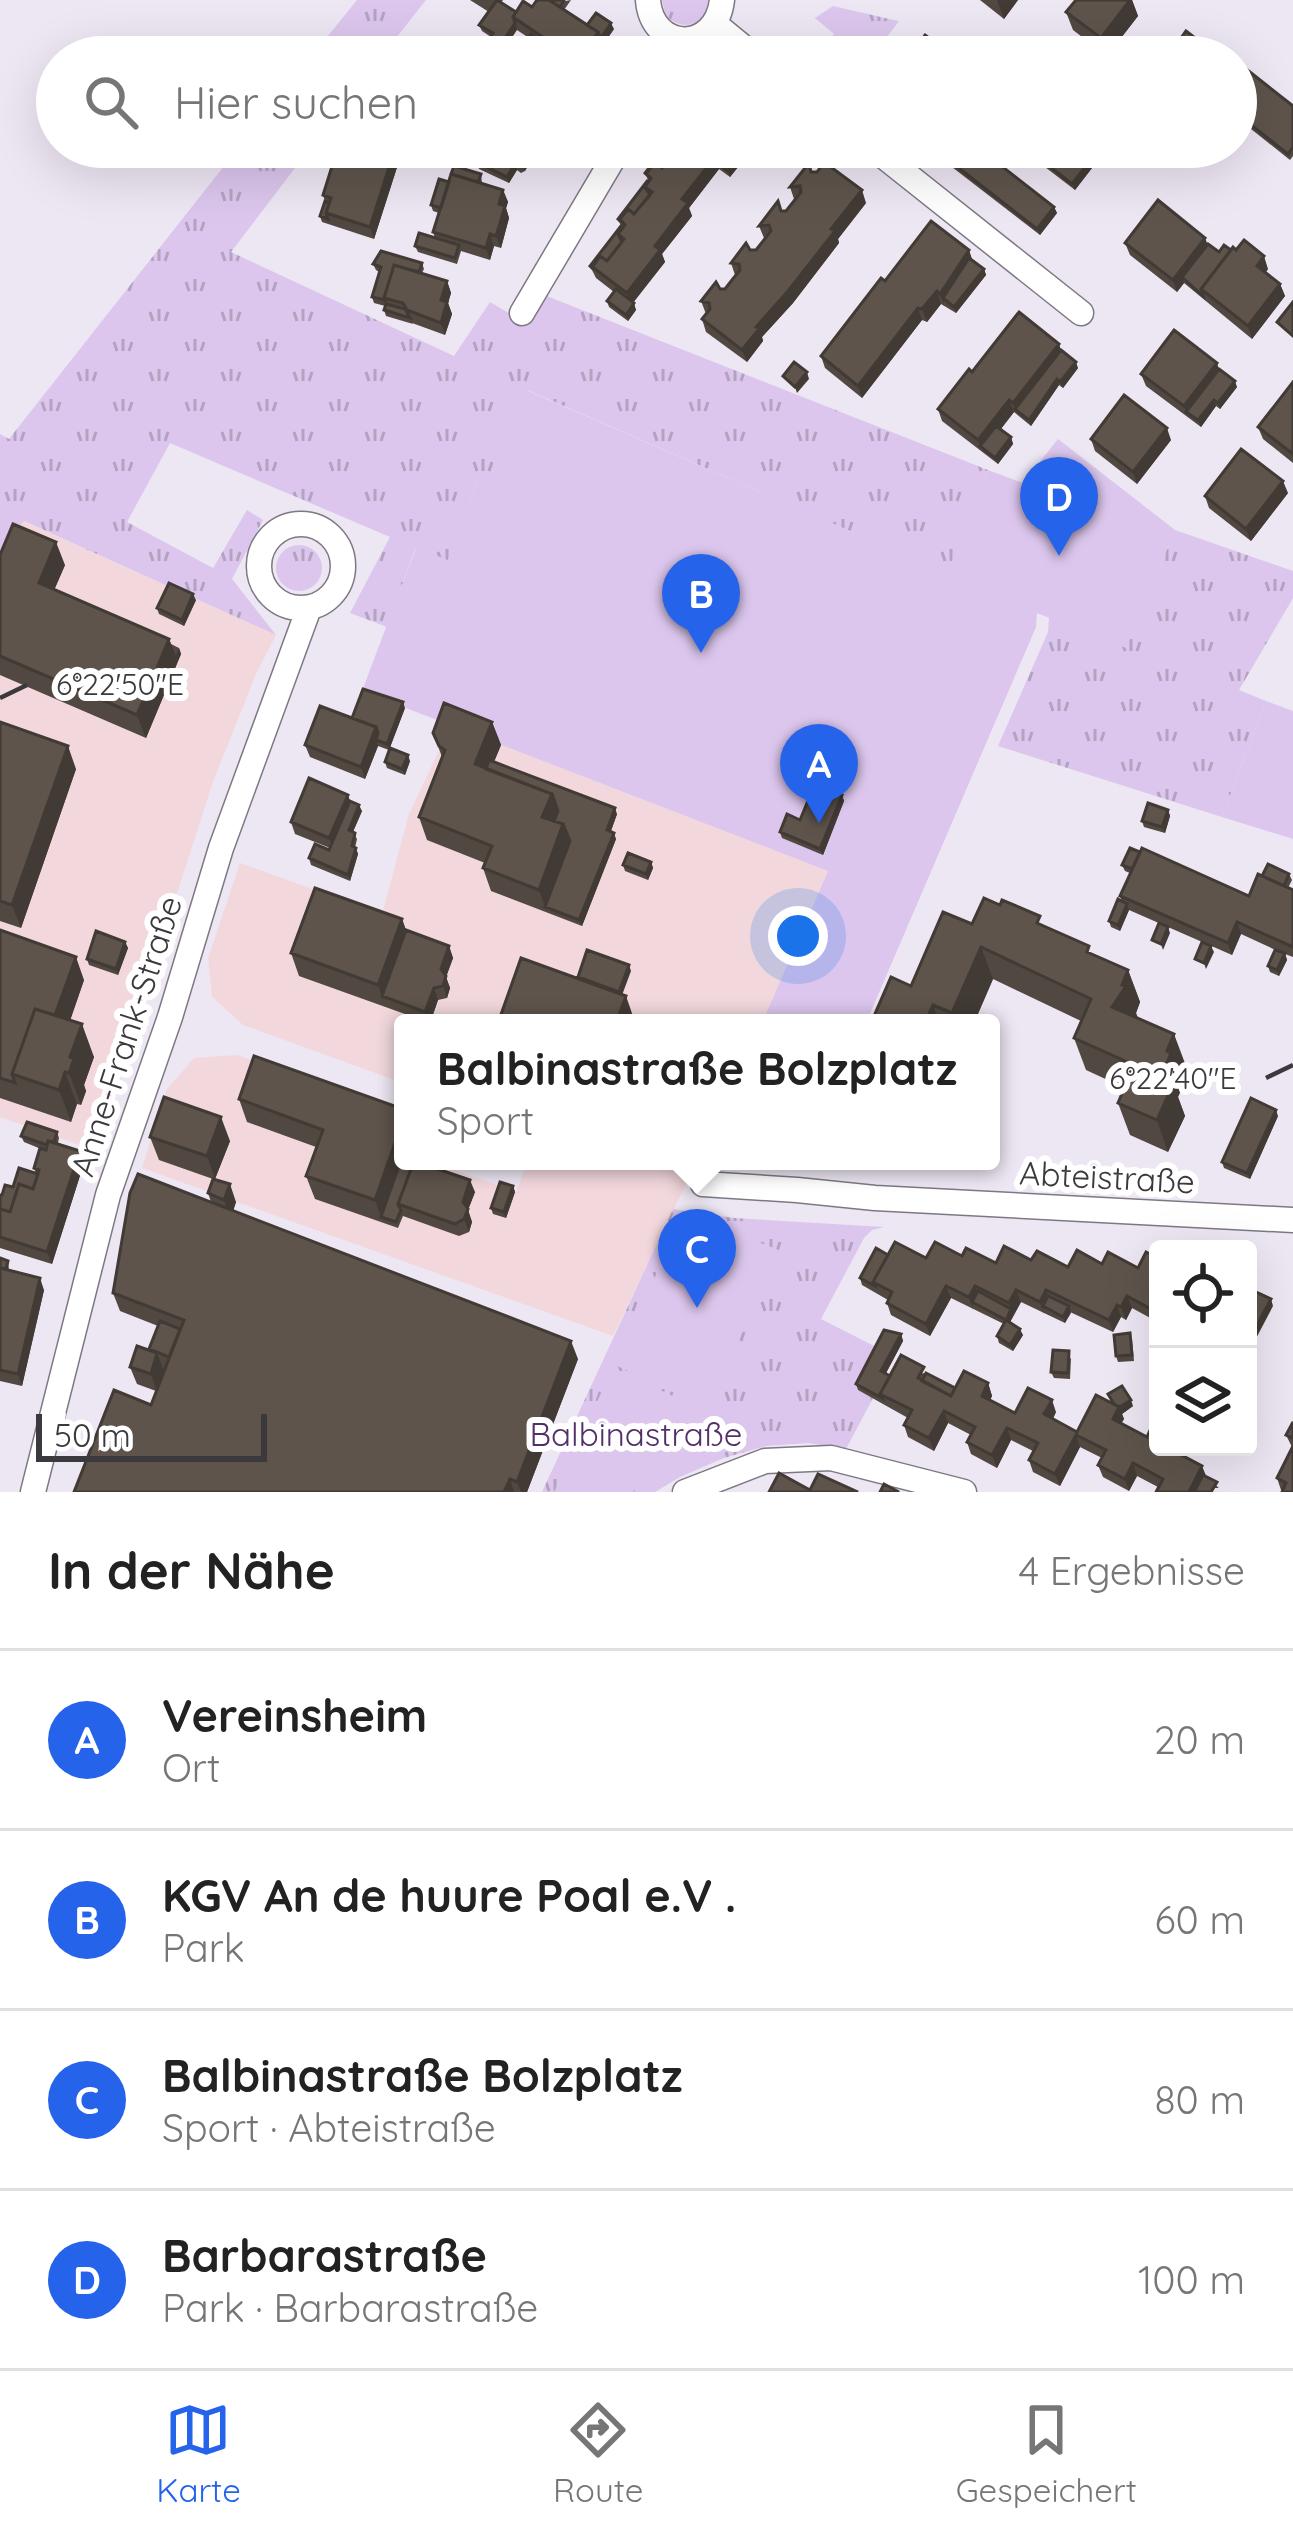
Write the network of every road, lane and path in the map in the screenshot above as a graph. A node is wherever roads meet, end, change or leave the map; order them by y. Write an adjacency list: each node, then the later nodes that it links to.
1 (641, 3): 3 (street)
2 (718, 12): 4 (street)
3 (670, 36)
4 (738, 36)
5 (608, 168): 7 (street)
6 (898, 168): 8 (street)
7 (522, 313)
8 (1081, 314)
9 (309, 608): 12 (street, Anne-Frank-Straße)
10 (703, 1184): 11 (street, Abteistraße)
11 (1293, 1220)
12 (33, 1492)
13 (685, 1492): 14 (street)
14 (964, 1492)

